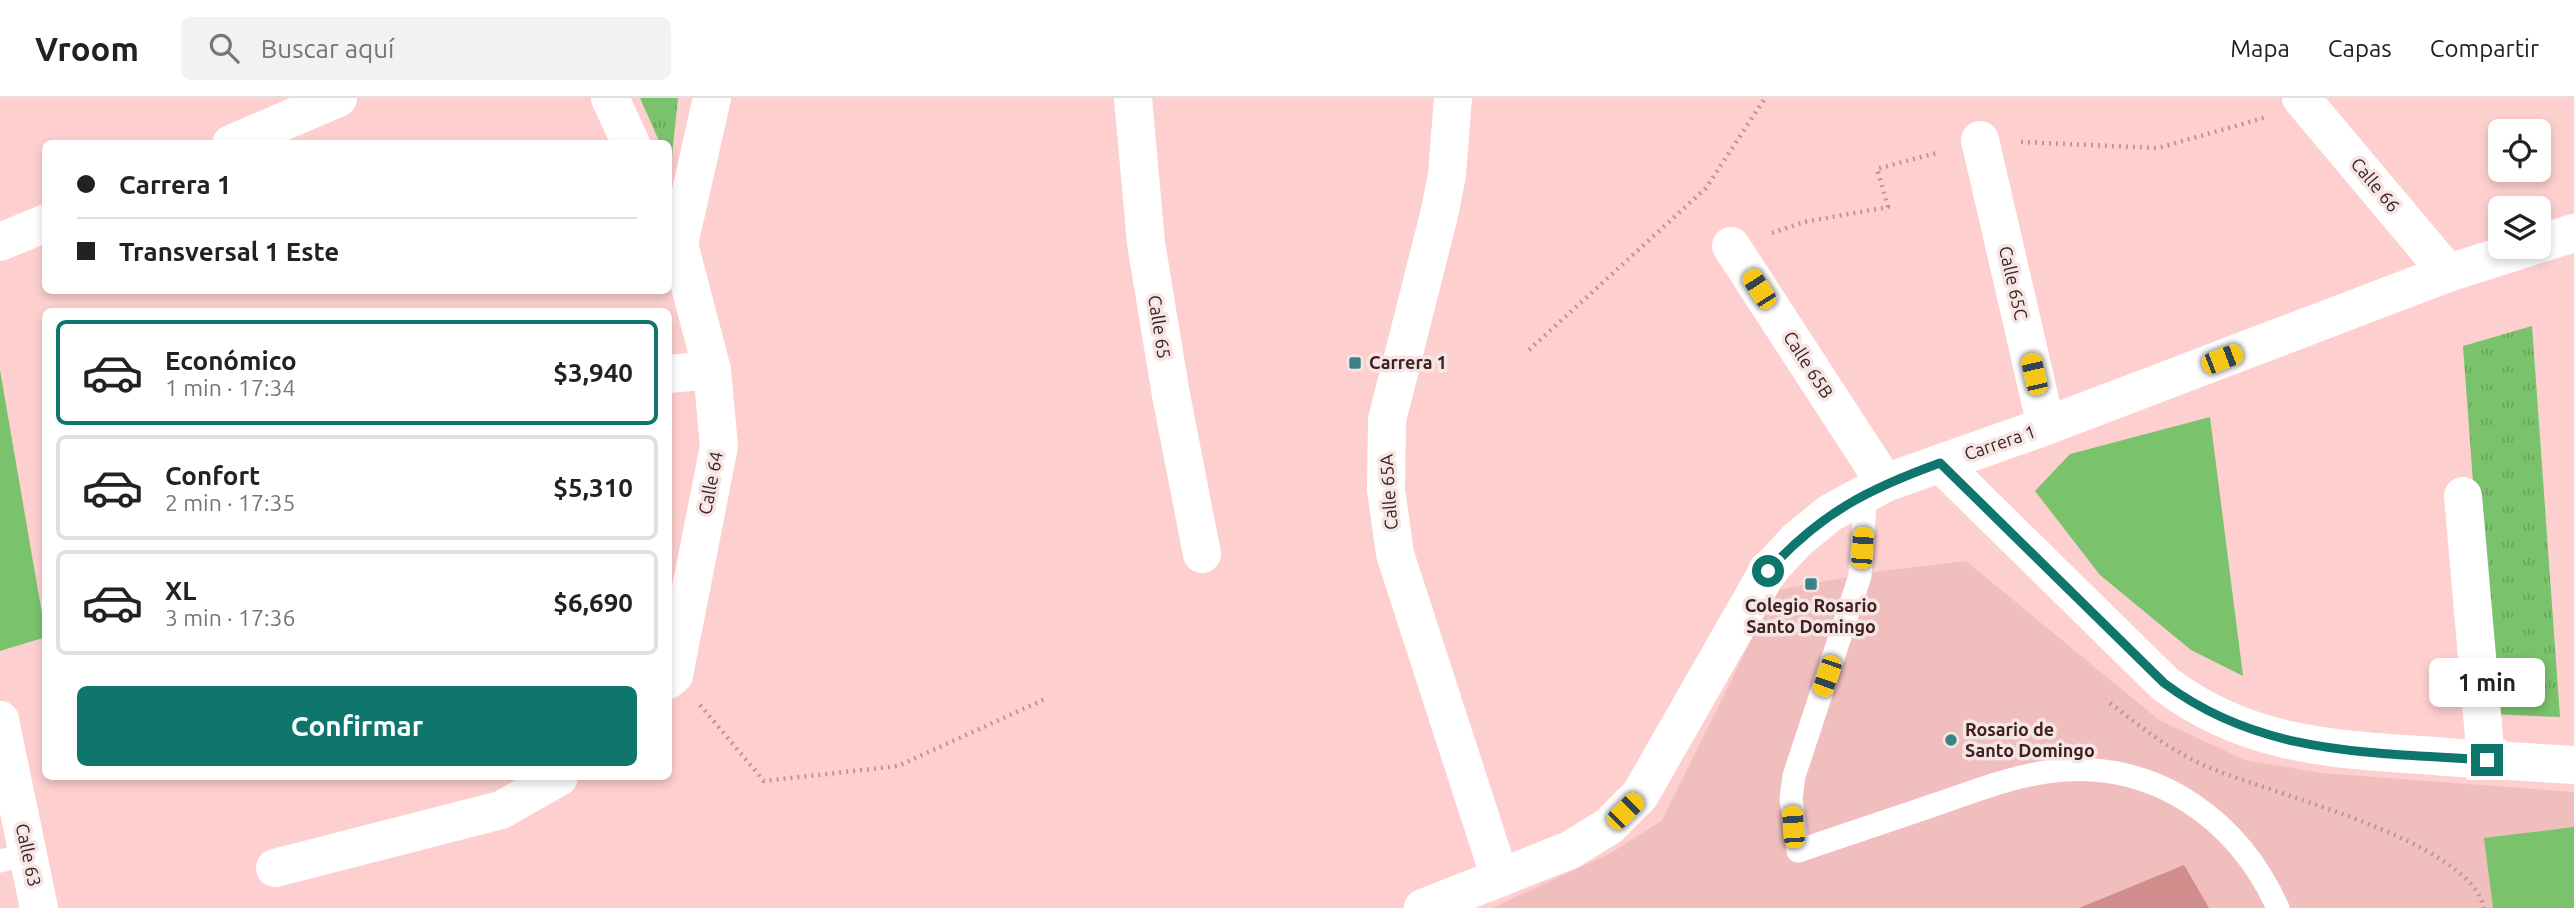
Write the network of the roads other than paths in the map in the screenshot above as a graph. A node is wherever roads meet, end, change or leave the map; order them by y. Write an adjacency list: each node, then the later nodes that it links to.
1 (338, 98): 7 (street)
2 (610, 98): 8 (street)
3 (712, 98): 12 (street, Calle 64)
4 (1133, 98): 24 (street, Calle 65)
5 (1453, 98): 32 (street, Calle 65A)
6 (2301, 98): 17 (street, Calle 66)
7 (240, 140)
8 (629, 140)
9 (1980, 140): 20 (street, Calle 65C)
10 (42, 225): 14 (street)
11 (2574, 233): 13 (street)
12 (674, 234): 18 (street, Calle 64)
13 (2551, 240)
14 (0, 242)
15 (1731, 246): 22 (street, Calle 65B)
16 (2492, 259): 17 (street, Carrera 1)
17 (2448, 273): 20 (street, Carrera 1)
18 (712, 370): 19 (street); 25 (street, Calle 64)
19 (672, 374)
20 (2046, 426): 21 (street, Carrera 1)
21 (1940, 463): 22 (street, Carrera 1); 27 (street)
22 (1875, 488): 32 (street, Carrera 1); 35 (lane)
23 (2463, 496): 27 (street)
24 (1202, 554)
25 (672, 672)
26 (0, 720): 30 (street, Calle 63)
27 (2487, 760): 28 (street)
28 (2574, 765)
29 (554, 780): 31 (street)
30 (14, 858): 33 (street, Calle 63)
31 (275, 868)
32 (1500, 877): 34 (street, Carrera 1)
33 (38, 908)
34 (1423, 908)
35 (2278, 908)

